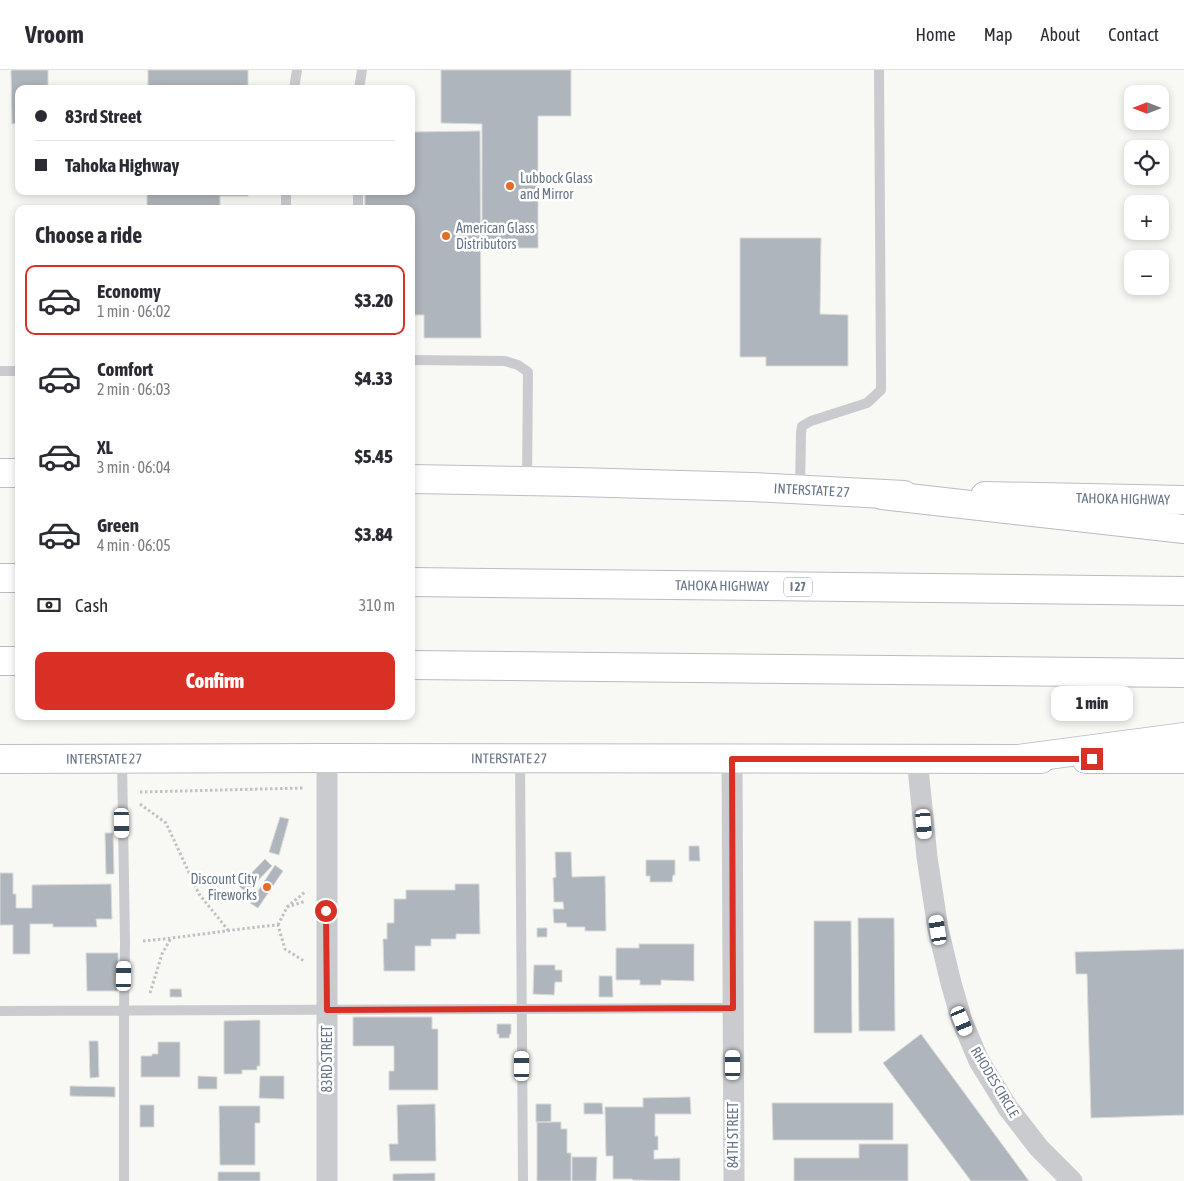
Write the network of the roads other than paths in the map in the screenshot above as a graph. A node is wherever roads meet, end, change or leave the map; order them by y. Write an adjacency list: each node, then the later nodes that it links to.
1 (297, 70): 4 (lane)
2 (362, 70): 5 (lane)
3 (880, 70): 13 (lane)
4 (295, 85)
5 (360, 85)
6 (415, 360): 12 (lane)
7 (0, 371): 8 (lane)
8 (15, 371)
9 (0, 473): 10 (main road)
10 (15, 474)
11 (415, 480): 12 (main road, INTERSTATE 27)
12 (527, 481): 13 (main road, INTERSTATE 27)
13 (800, 490): 14 (main road, INTERSTATE 27)
14 (882, 495): 15 (main road, TAHOKA HIGHWAY); 16 (main road)
15 (1184, 500)
16 (1184, 529)
17 (0, 578): 18 (main road)
18 (15, 578)
19 (415, 582): 20 (main road, TAHOKA HIGHWAY / I 27)
20 (1184, 591)
21 (0, 661): 22 (main road)
22 (15, 661)
23 (415, 665): 24 (main road)
24 (1184, 673)
25 (1184, 737): 32 (main road)
26 (326, 758): 29 (main road, INTERSTATE 27); 30 (main road, INTERSTATE 27); 36 (street, 83RD STREET)
27 (917, 758): 31 (main road, INTERSTATE 27); 32 (main road, INTERSTATE 27); 43 (street, RHODES CIRCLE)
28 (0, 759): 29 (main road, INTERSTATE 27)
29 (122, 759): 38 (lane)
30 (520, 759): 31 (main road, INTERSTATE 27); 34 (lane)
31 (732, 759): 35 (street, 84TH STREET)
32 (1018, 759): 33 (main road)
33 (1184, 759)
34 (522, 1008): 35 (lane); 36 (lane); 41 (lane)
35 (733, 1008): 42 (street, 84TH STREET)
36 (327, 1010): 38 (lane); 40 (street, 83RD STREET)
37 (0, 1011): 38 (lane)
38 (124, 1011): 39 (lane)
39 (124, 1181)
40 (327, 1181)
41 (523, 1181)
42 (734, 1181)
43 (1072, 1181)

